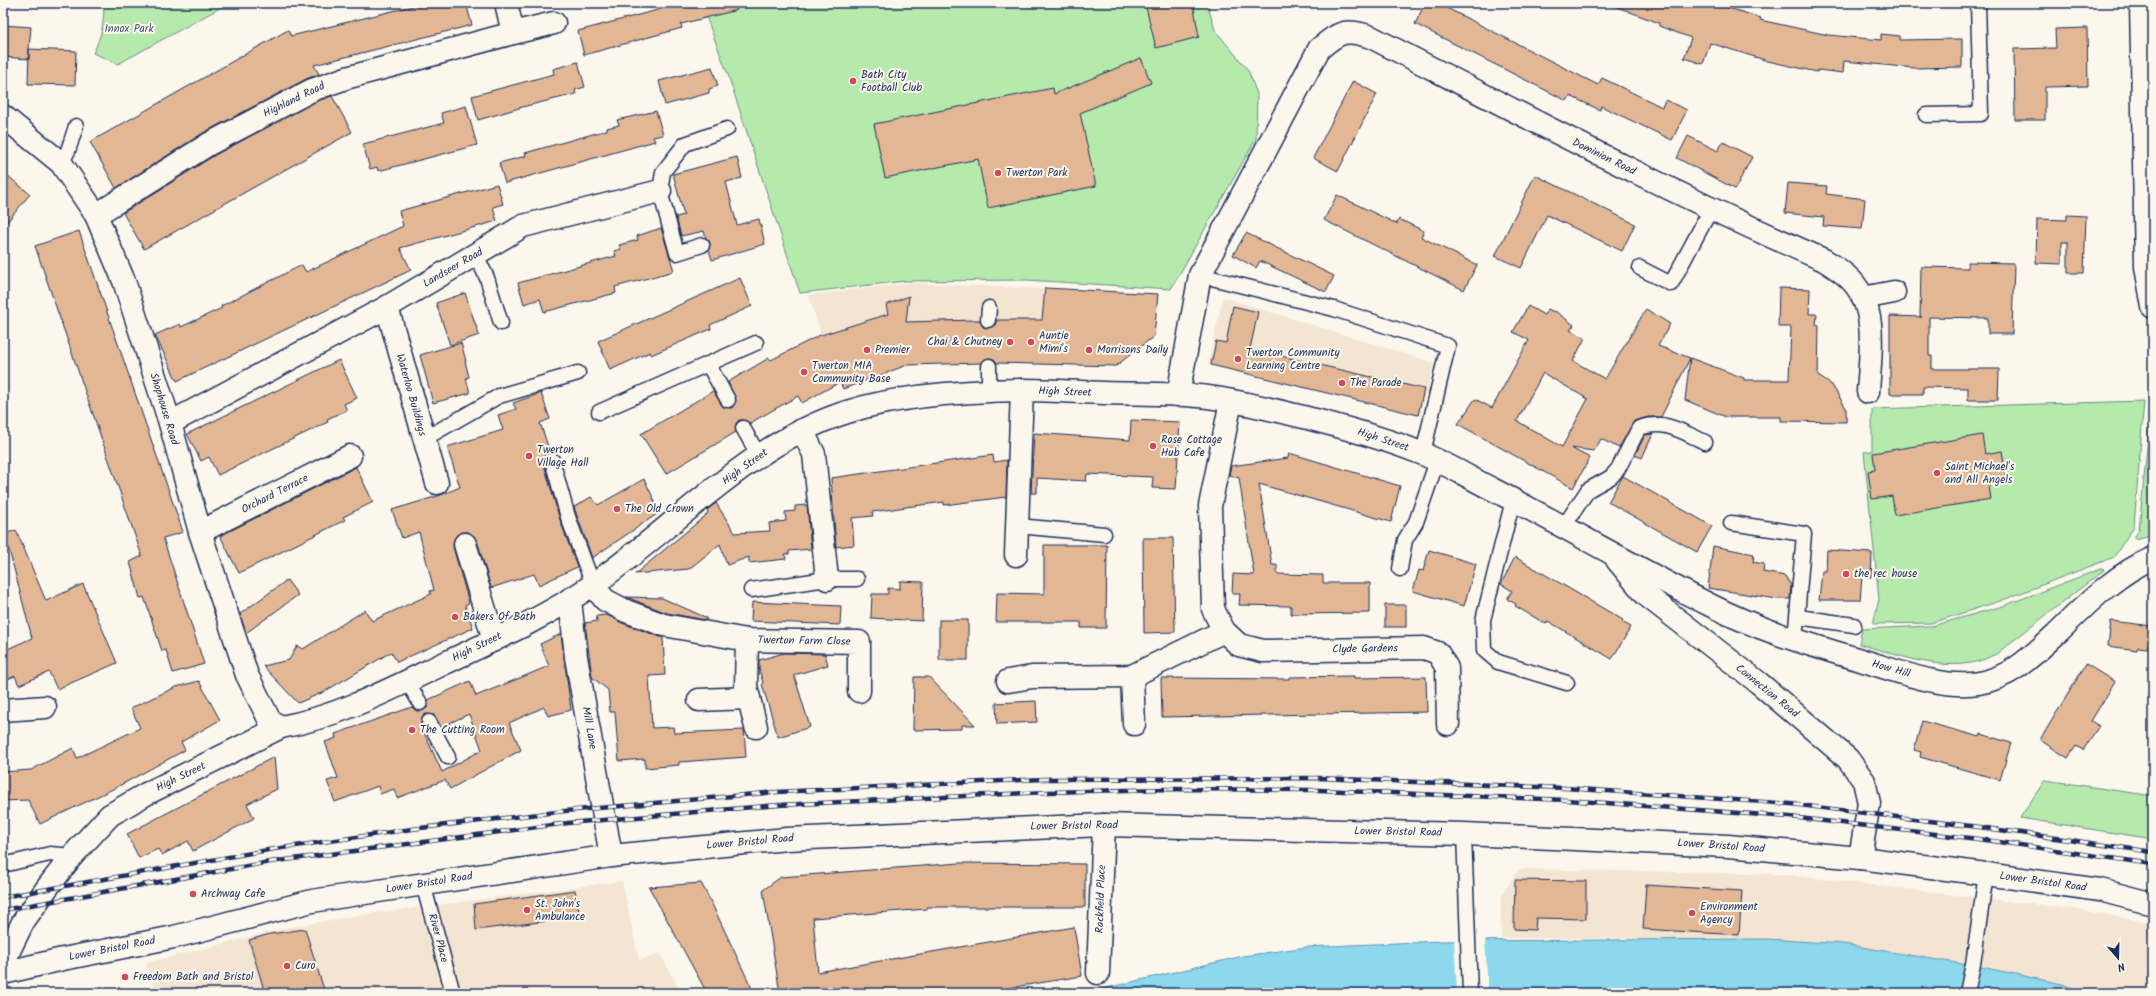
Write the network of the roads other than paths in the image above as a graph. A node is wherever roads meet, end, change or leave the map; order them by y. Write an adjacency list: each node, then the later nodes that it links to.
1 (506, 3): 5 (main road)
2 (1978, 3): 6 (lane)
3 (2141, 3): 16 (main road)
4 (554, 23): 5 (main road, Highland Road)
5 (513, 33): 13 (main road, Highland Road)
6 (1926, 115)
7 (3, 116): 10 (main road, Shophouse Road)
8 (76, 126): 10 (lane)
9 (727, 129): 11 (lane)
10 (61, 163): 13 (main road, Shophouse Road)
11 (660, 191): 14 (lane); 15 (main road, Landseer Road)
12 (1711, 209): 17 (lane); 18 (main road, Dominion Road); 20 (main road, Dominion Road)
13 (96, 215): 35 (main road, Shophouse Road)
14 (702, 245)
15 (476, 255): 21 (main road, Landseer Road); 23 (lane)
16 (2149, 261): 22 (main road)
17 (1640, 268)
18 (1200, 275): 31 (main road); 42 (lane)
19 (1894, 292): 20 (main road)
20 (1863, 298): 30 (main road, Dominion Road)
21 (387, 307): 35 (main road, Landseer Road); 38 (main road, Waterloo Buildings)
22 (2153, 307)
23 (501, 323)
24 (756, 343): 25 (lane)
25 (708, 364): 32 (lane); 34 (lane)
26 (989, 366): 29 (lane)
27 (578, 373): 38 (lane)
28 (1022, 390): 29 (main road, High Street); 31 (main road, High Street); 47 (main road)
29 (989, 392): 37 (main road, High Street)
30 (1868, 392)
31 (1178, 395): 33 (main road, High Street)
32 (728, 400)
33 (1231, 401): 42 (main road, High Street); 63 (main road, Clyde Gardens)
34 (599, 412)
35 (170, 423): 49 (main road, Shophouse Road)
36 (743, 428): 41 (lane)
37 (802, 430): 41 (main road, High Street); 56 (main road)
38 (424, 439): 44 (main road, Waterloo Buildings)
39 (1705, 442): 48 (lane)
40 (350, 456): 49 (main road, Orchard Terrace)
41 (759, 456): 58 (main road, High Street)
42 (1430, 457): 45 (main road, High Street); 55 (lane)
43 (552, 460): 58 (lane)
44 (437, 484)
45 (1513, 500): 48 (main road, High Street); 70 (lane)
46 (1732, 523): 61 (lane)
47 (1018, 526): 50 (lane); 53 (main road)
48 (1564, 526): 52 (main road, High Street)
49 (200, 532): 80 (main road, Shophouse Road)
50 (1104, 534)
51 (465, 544): 64 (main road)
52 (1610, 551): 66 (main road, How Hill); 87 (main road, Connection Road)
53 (1016, 555)
54 (2153, 558): 66 (main road, How Hill)
55 (1400, 569)
56 (827, 579): 57 (lane); 59 (lane)
57 (857, 579)
58 (593, 585): 60 (main road, High Street); 65 (main road, Twerton Farm Close)
59 (751, 590)
60 (570, 599): 64 (main road, High Street); 86 (main road, Mill Lane)
61 (1798, 617): 62 (lane); 66 (lane)
62 (1854, 625)
63 (1224, 631): 67 (main road); 79 (main road, Clyde Gardens)
64 (494, 640): 68 (main road, High Street)
65 (747, 640): 71 (main road, Twerton Farm Close); 72 (main road, Twerton Farm Close)
66 (1795, 640)
67 (1132, 676): 69 (main road); 78 (main road)
68 (407, 681): 74 (lane); 80 (main road, High Street)
69 (1008, 681)
70 (1567, 683)
71 (859, 691)
72 (749, 698): 73 (main road); 81 (main road, Twerton Farm Close)
73 (699, 700)
74 (420, 703)
75 (45, 707): 76 (main road)
76 (3, 710)
77 (430, 722): 82 (lane)
78 (1134, 724)
79 (1448, 724)
80 (281, 727): 85 (main road, High Street)
81 (756, 727)
82 (448, 757)
83 (1104, 825): 84 (main road, Lower Bristol Road); 86 (main road, Lower Bristol Road); 94 (main road, Rackfield Place)
84 (1464, 834): 87 (main road, Lower Bristol Road); 96 (lane)
85 (72, 856): 88 (lane); 92 (main road, High Street)
86 (611, 856): 90 (main road, Lower Bristol Road)
87 (1860, 858): 89 (main road, Lower Bristol Road)
88 (3, 865)
89 (1986, 874): 91 (main road, Lower Bristol Road); 97 (lane)
90 (423, 884): 93 (main road, Lower Bristol Road); 95 (lane, River Place)
91 (2153, 904)
92 (3, 963)
93 (3, 973)
94 (1098, 973)
95 (453, 993)
96 (1470, 993)
97 (1967, 993)

